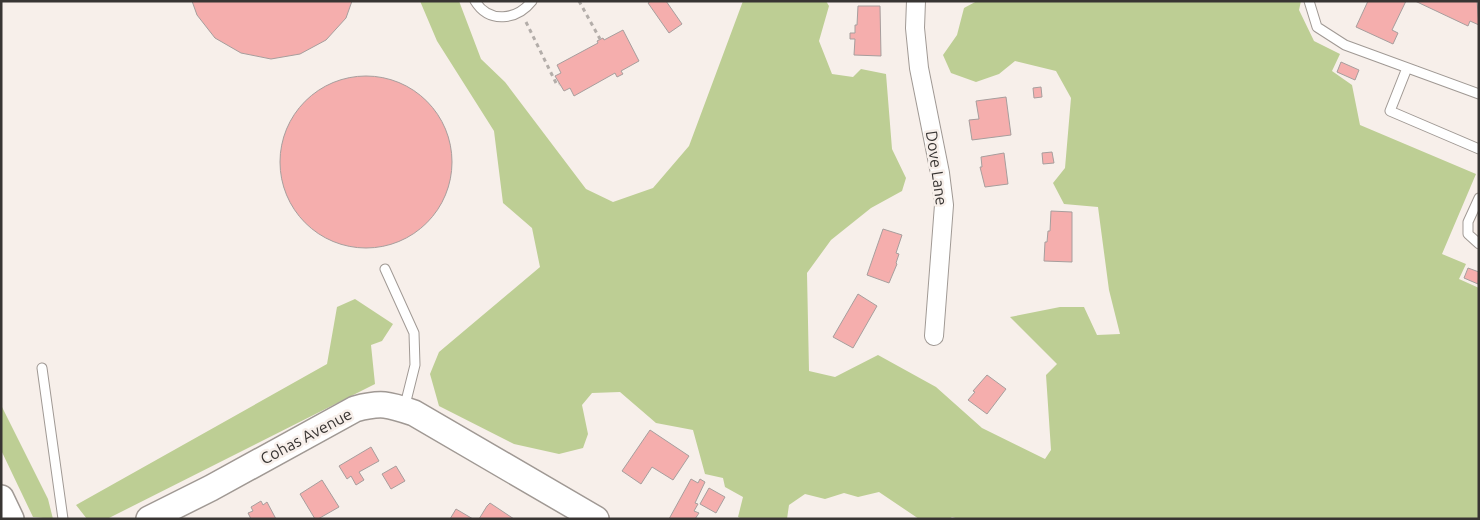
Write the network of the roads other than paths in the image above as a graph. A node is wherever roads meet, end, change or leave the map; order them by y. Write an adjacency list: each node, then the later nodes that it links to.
1 (475, 1): 2 (lane)
2 (532, 1)
3 (916, 1): 11 (street, Dove Lane)
4 (1309, 1): 5 (lane)
5 (1407, 68): 6 (lane); 7 (lane)
6 (1479, 94)
7 (1479, 149)
8 (1479, 198): 9 (lane)
9 (1479, 244)
10 (385, 268): 13 (lane)
11 (934, 336)
12 (42, 368): 16 (lane)
13 (404, 409): 17 (street, Cohas Avenue); 18 (street, Cohas Avenue)
14 (1, 498): 15 (street)
15 (11, 519)
16 (62, 519)
17 (149, 519)
18 (596, 519)

